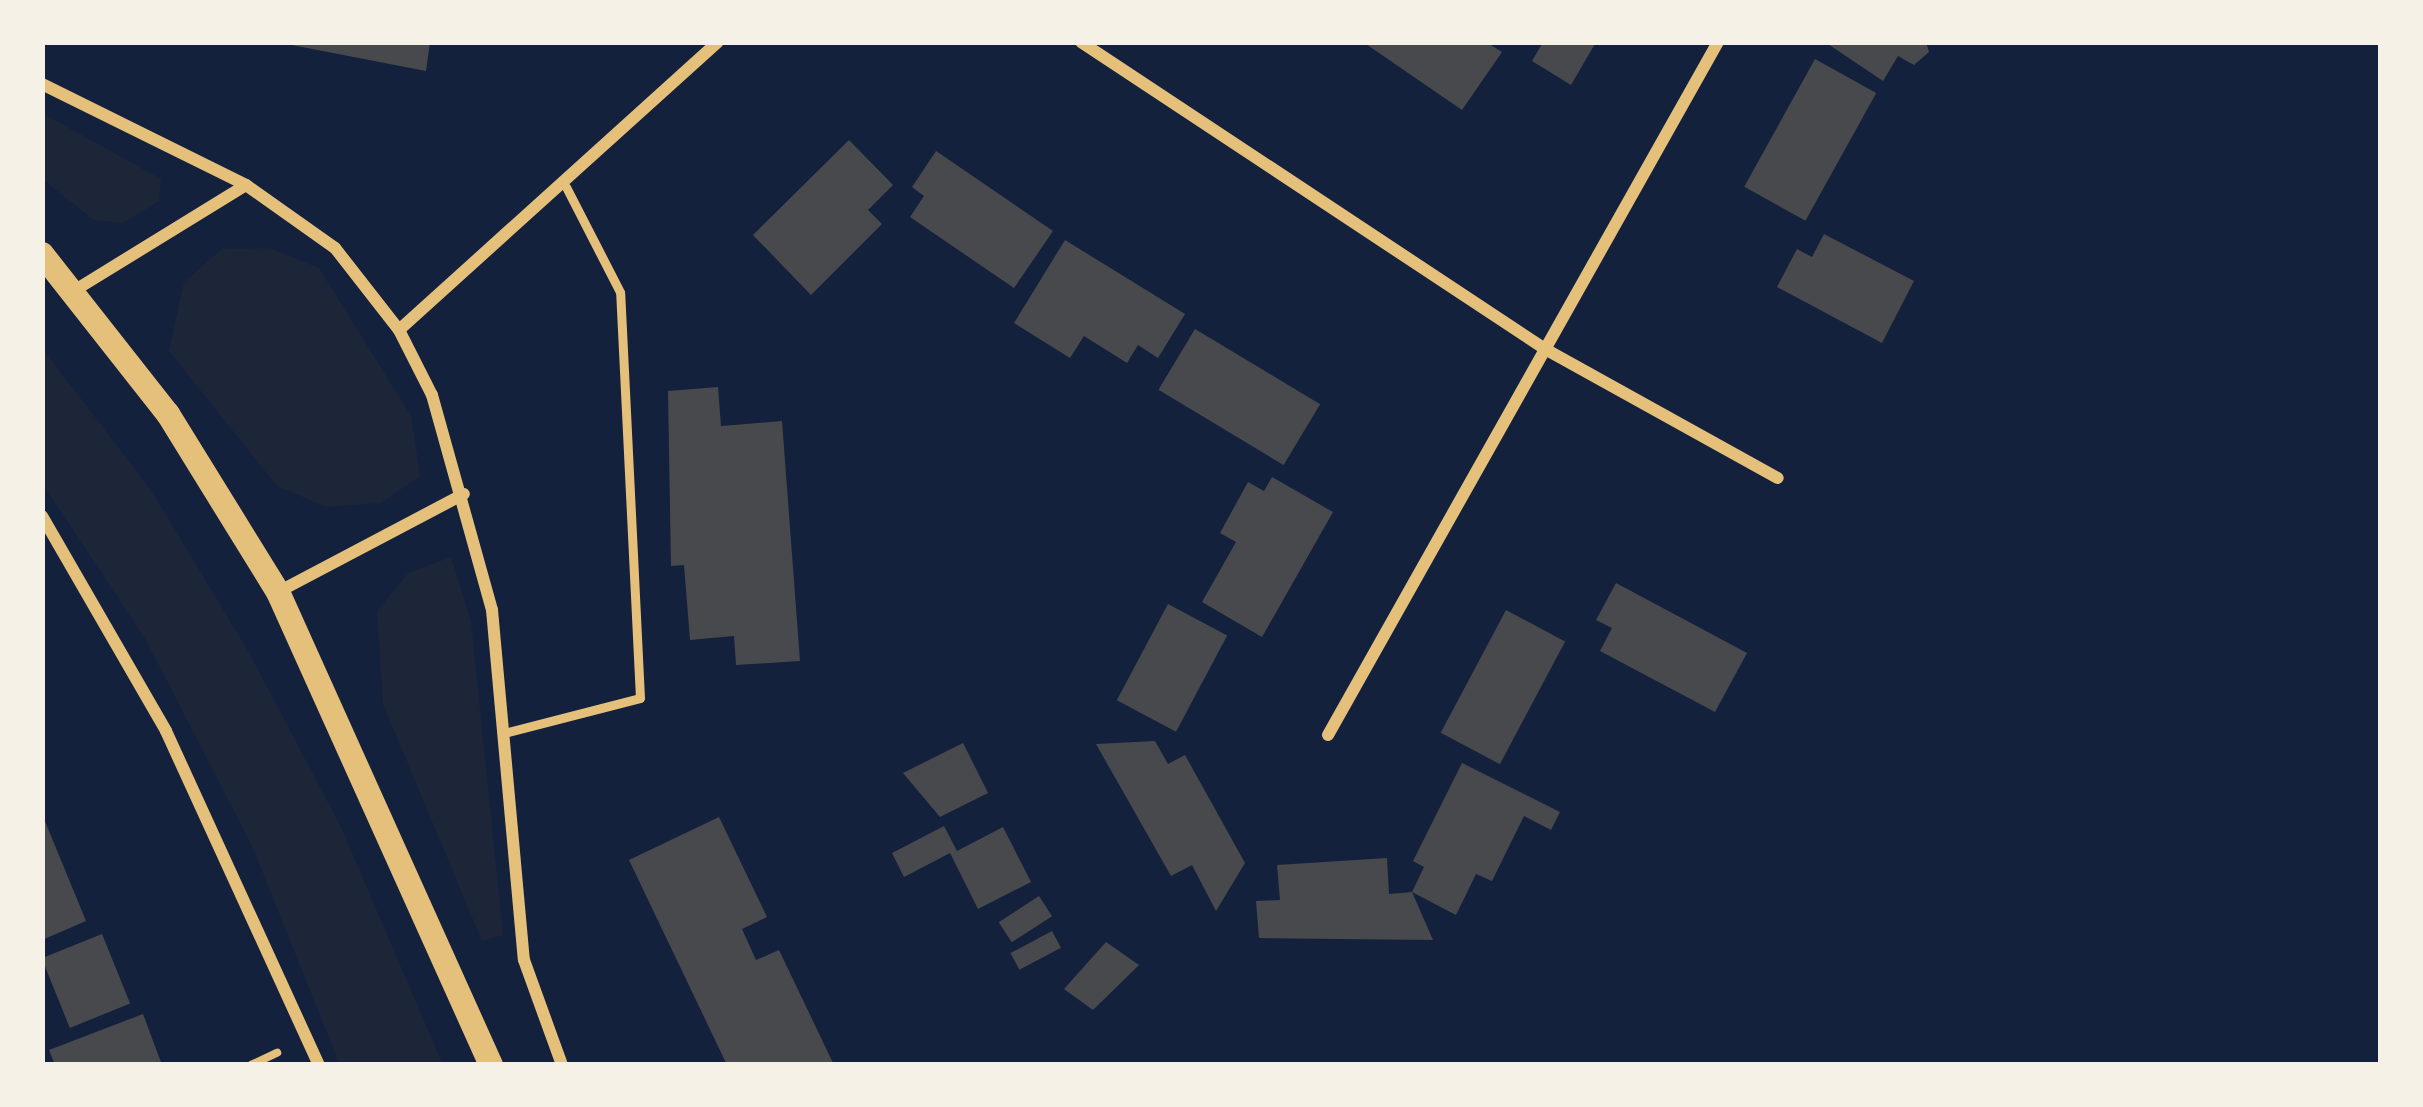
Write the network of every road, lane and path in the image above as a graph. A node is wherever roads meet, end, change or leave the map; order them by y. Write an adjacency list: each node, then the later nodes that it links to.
1 (718, 42): 6 (street)
2 (1081, 42): 10 (street)
3 (1718, 42): 10 (street)
4 (42, 84): 5 (street)
5 (246, 185): 8 (street); 9 (street)
6 (566, 188): 9 (street); 15 (lane)
7 (42, 254): 8 (main road)
8 (72, 292): 14 (main road)
9 (399, 331): 12 (street)
10 (1545, 349): 11 (street); 16 (street)
11 (1778, 478)
12 (464, 494): 14 (street); 15 (street)
13 (42, 516): 17 (street)
14 (278, 592): 18 (main road)
15 (504, 733): 19 (street)
16 (1328, 735)
17 (320, 1065)
18 (491, 1065)
19 (562, 1065)

